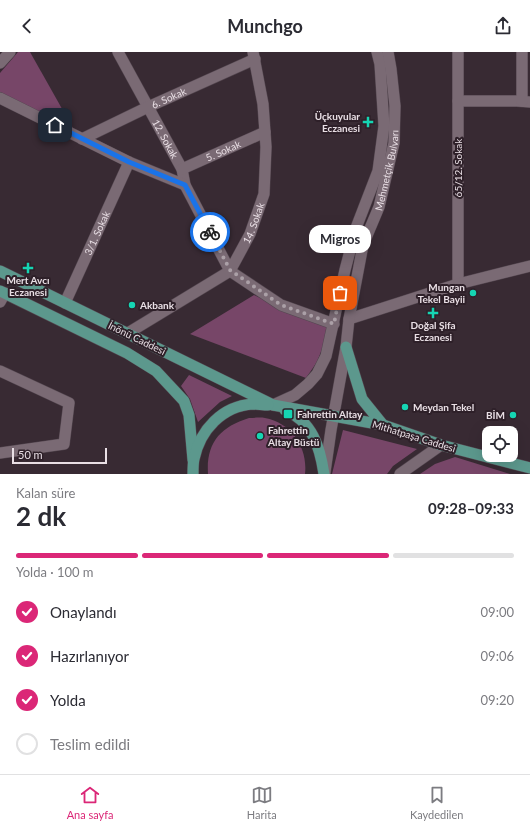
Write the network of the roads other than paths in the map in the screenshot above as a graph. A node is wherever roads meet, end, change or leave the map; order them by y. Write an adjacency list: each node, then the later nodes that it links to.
1 (10, 52): 8 (street)
2 (118, 52): 12 (street, 12. Sokak)
3 (377, 52): 25 (street, Mehmetçik Bulvarı)
4 (388, 52): 24 (street, Mehmetçik Bulvarı)
5 (458, 52): 10 (street, 65/12. Sokak)
6 (522, 52): 11 (street)
7 (254, 56): 12 (street, 6. Sokak); 13 (street, 14. Sokak)
8 (0, 63)
9 (0, 98): 14 (street)
10 (458, 101): 11 (street); 21 (street, 65/12. Sokak)
11 (526, 101)
12 (148, 107): 14 (street, 6. Sokak); 16 (street, 12. Sokak)
13 (265, 132): 16 (street, 5. Sokak); 19 (street, 14. Sokak)
14 (82, 139): 15 (street)
15 (129, 162): 17 (street); 23 (street, 3/1. Sokak)
16 (182, 169): 17 (street, 12. Sokak)
17 (185, 185): 19 (street, 12. Sokak)
18 (530, 266): 21 (street)
19 (230, 270): 25 (street); 26 (street, 14. Sokak)
20 (0, 272): 23 (main road, İnönü Caddesi)
21 (458, 284): 24 (street)
22 (2, 295): 34 (main road, İnönü Caddesi)
23 (65, 303): 26 (main road, İnönü Caddesi)
24 (349, 319): 27 (street, Mehmetçik Bulvarı)
25 (334, 324): 29 (street, Mehmetçik Bulvarı)
26 (128, 333): 29 (main road, İnönü Caddesi)
27 (346, 347): 30 (street, Mehmetçik Bulvarı); 31 (main road)
28 (0, 371): 33 (street)
29 (273, 405): 30 (main road, Mithatpaşa Caddesi); 34 (main road); 38 (main road)
30 (333, 416): 31 (main road, Mithatpaşa Caddesi); 38 (street, Mehmetçik Bulvarı)
31 (383, 426): 32 (main road, Mithatpaşa Caddesi)
32 (441, 445): 35 (main road, Mithatpaşa Caddesi); 39 (street)
33 (0, 454)
34 (193, 460): 36 (main road); 37 (main road)
35 (530, 468)
36 (186, 474)
37 (193, 474)
38 (324, 474)
39 (400, 474)

